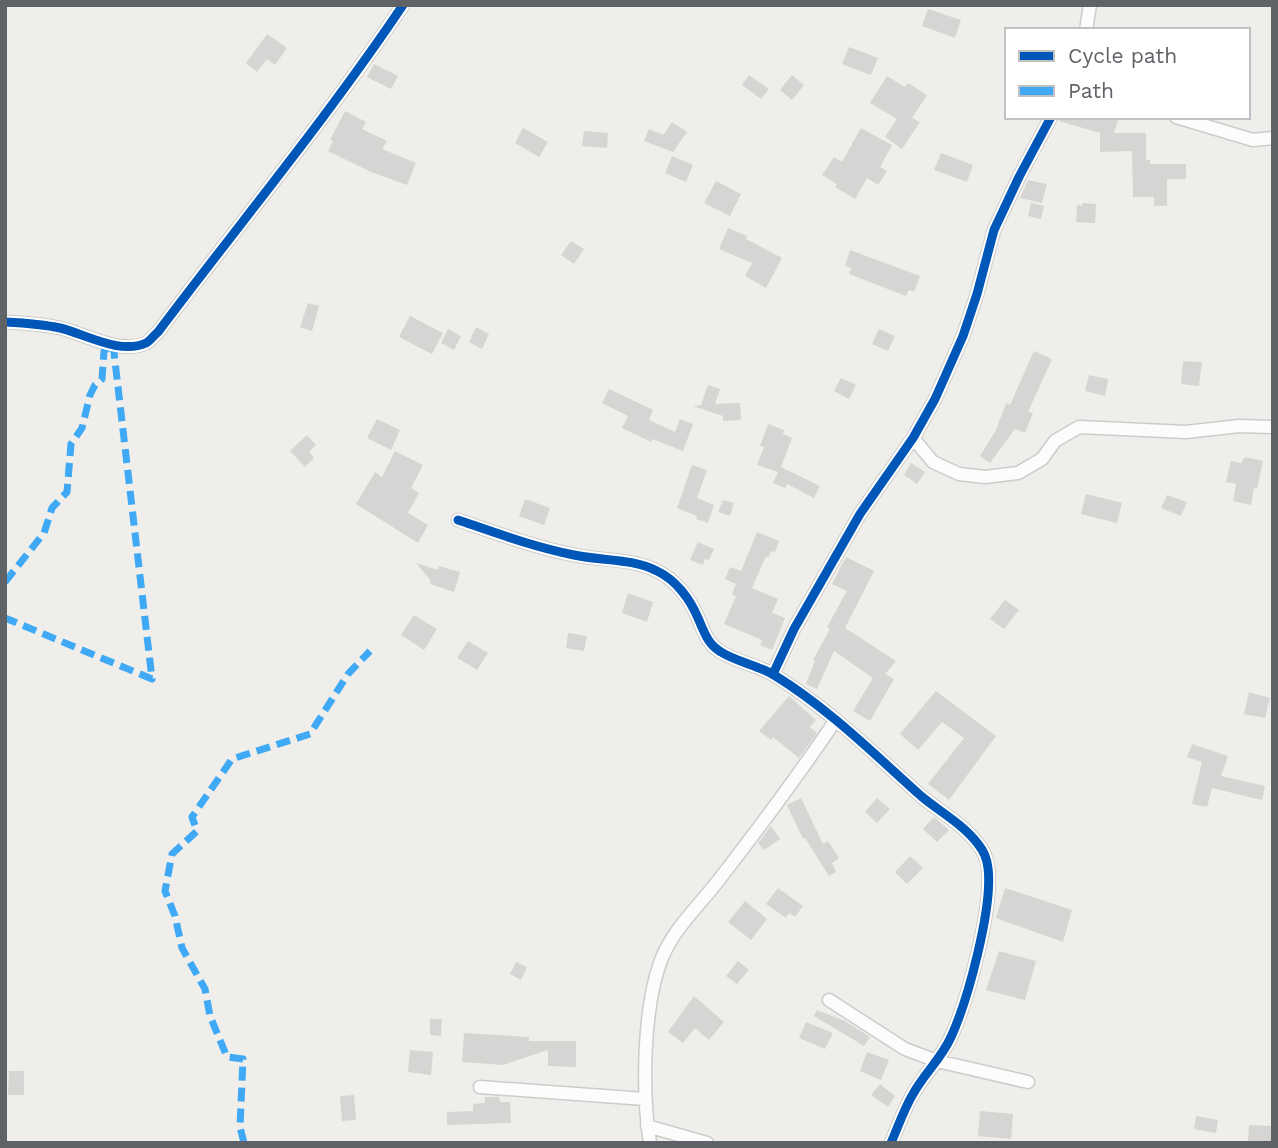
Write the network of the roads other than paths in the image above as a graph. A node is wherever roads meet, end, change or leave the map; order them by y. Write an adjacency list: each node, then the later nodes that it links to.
1 (403, 5): 7 (street)
2 (1090, 5): 3 (street)
3 (1086, 28)
4 (1050, 119): 9 (street)
5 (1183, 119): 6 (street)
6 (1273, 138)
7 (5, 322)
8 (1273, 427): 9 (street)
9 (913, 438): 11 (street)
10 (458, 520): 11 (street)
11 (773, 674): 12 (street)
12 (835, 721): 14 (street); 17 (street)
13 (829, 1000): 14 (street)
14 (937, 1061): 15 (street); 21 (street)
15 (1028, 1082)
16 (480, 1087): 17 (street)
17 (645, 1099): 18 (street)
18 (647, 1126): 19 (street); 20 (street)
19 (650, 1143)
20 (707, 1143)
21 (891, 1143)

